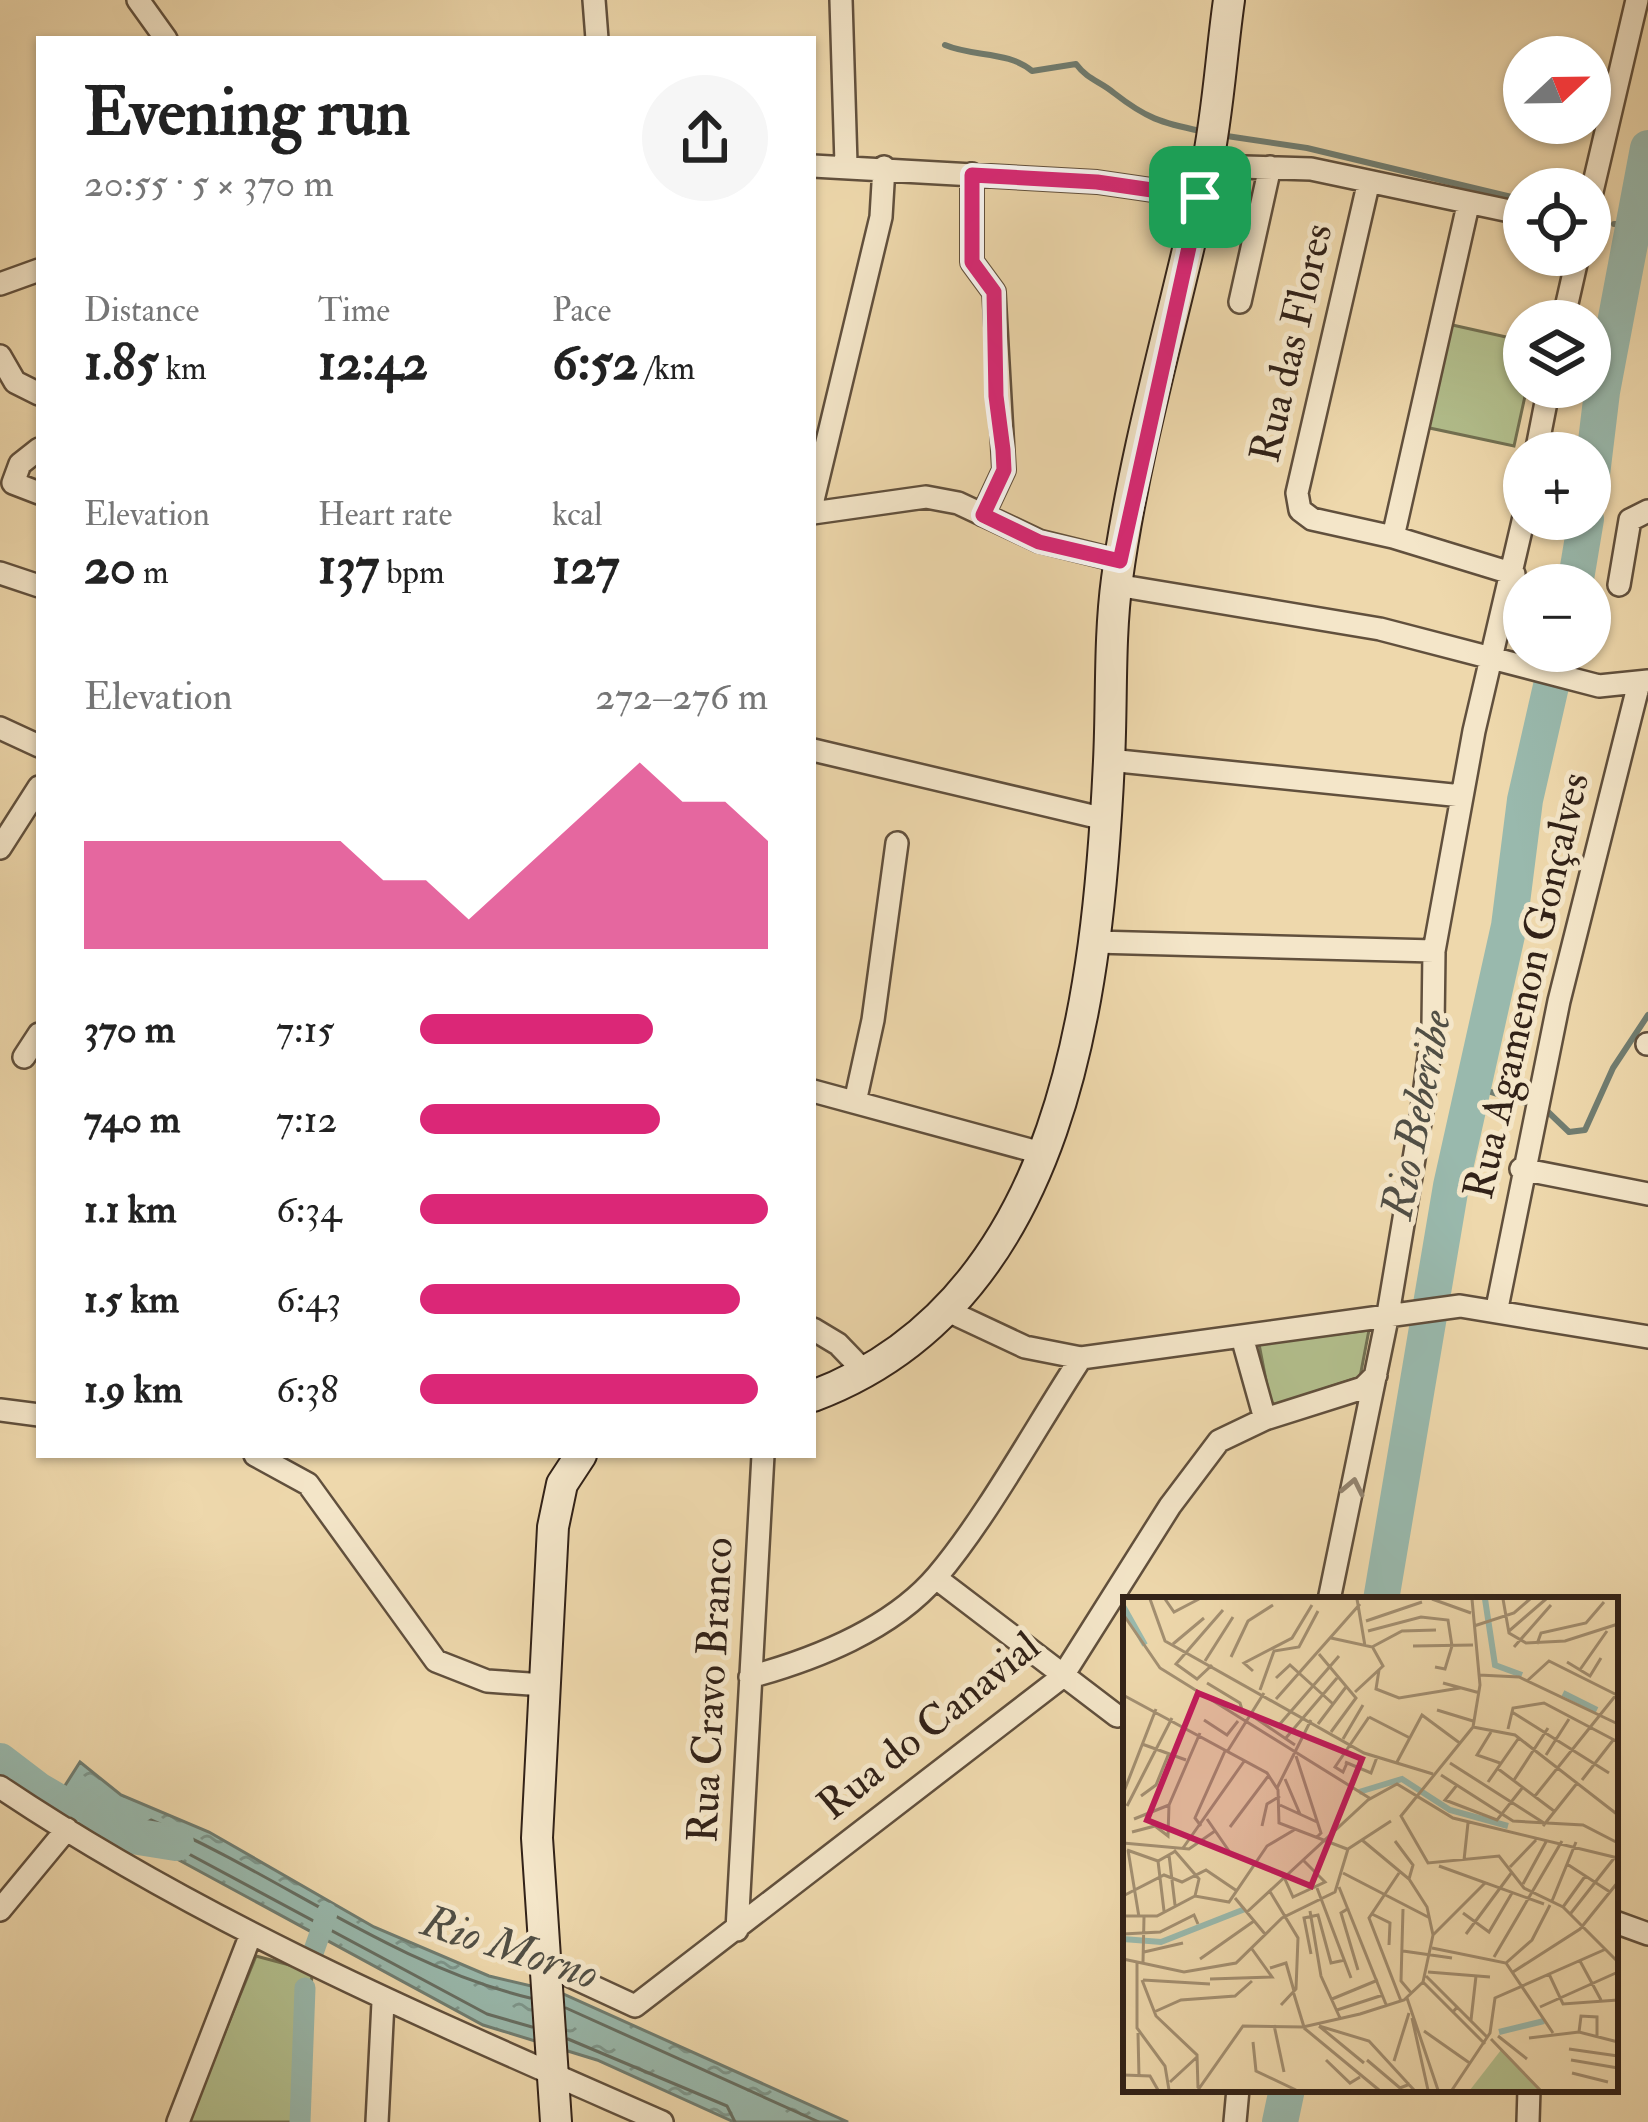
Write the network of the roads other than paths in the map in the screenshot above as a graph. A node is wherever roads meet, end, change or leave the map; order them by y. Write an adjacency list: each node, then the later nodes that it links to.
1 (138, 0): 6 (street)
2 (594, 0): 7 (street)
3 (841, 0): 9 (street)
4 (1229, 0): 8 (street)
5 (1637, 0): 13 (street)
6 (164, 36)
7 (597, 36)
8 (1210, 144): 11 (street); 16 (street)
9 (845, 164): 10 (street); 12 (street)
10 (816, 166)
11 (1270, 166): 15 (street); 21 (street)
12 (884, 167): 14 (street); 25 (street)
13 (1598, 168)
14 (972, 175): 16 (street); 29 (street)
15 (1368, 184): 17 (street); 30 (street, Rua das Flores)
16 (1200, 197): 33 (street)
17 (1468, 205): 18 (street); 30 (street)
18 (1503, 211)
19 (36, 271): 20 (street)
20 (0, 284)
21 (1240, 302)
22 (0, 356): 23 (street)
23 (36, 392)
24 (36, 451): 26 (street)
25 (816, 488)
26 (36, 492)
27 (1648, 511): 35 (street)
28 (816, 513): 29 (street)
29 (983, 515): 33 (street)
30 (1393, 537): 31 (street, Rua das Flores)
31 (1503, 571)
32 (0, 573): 34 (street)
33 (1118, 573): 37 (street); 42 (street)
34 (36, 585)
35 (1619, 585)
36 (1503, 617): 37 (street)
37 (1492, 660): 38 (street); 44 (street)
38 (1643, 682): 55 (street, Rua Agamenon Gonçalves)
39 (0, 728): 40 (street)
40 (36, 745)
41 (816, 751): 45 (street)
42 (1109, 760): 44 (street); 45 (street)
43 (36, 793): 47 (street)
44 (1462, 796): 49 (street)
45 (1105, 819): 48 (street)
46 (897, 844): 53 (street)
47 (0, 848)
48 (1095, 942): 49 (street); 54 (street)
49 (1433, 951): 59 (street)
50 (36, 1039): 51 (street)
51 (24, 1057)
52 (816, 1092): 53 (street)
53 (855, 1102): 54 (street)
54 (1045, 1154): 58 (street)
55 (1521, 1169): 56 (street); 57 (street, Rua Agamenon Gonçalves)
56 (1648, 1194)
57 (1498, 1308): 59 (street); 62 (street)
58 (946, 1310): 63 (street); 64 (street)
59 (1388, 1314): 61 (street); 65 (street)
60 (816, 1331): 64 (street)
61 (1242, 1337): 63 (street); 69 (street)
62 (1648, 1337)
63 (1081, 1358): 73 (street)
64 (865, 1372): 66 (street)
65 (1376, 1375): 69 (street, Rua do Canavial); 74 (street, one-way to 65)
66 (816, 1395)
67 (0, 1410): 68 (street)
68 (36, 1414)
69 (1265, 1419): 76 (street, Rua do Canavial)
70 (260, 1458): 77 (street)
71 (578, 1458): 77 (street)
72 (763, 1458): 75 (street, Rua Cravo Branco)
73 (936, 1578): 75 (street); 76 (street)
74 (1330, 1597)
75 (750, 1677): 83 (street, Rua Cravo Branco)
76 (1062, 1677): 78 (street); 83 (street, Rua do Canavial)
77 (544, 1685): 86 (street)
78 (1118, 1716)
79 (0, 1787): 80 (street)
80 (67, 1829): 81 (street); 84 (street)
81 (0, 1910)
82 (1618, 1923): 85 (street)
83 (737, 1930): 86 (street, Rua do Canavial)
84 (251, 1934): 87 (street); 91 (street)
85 (1648, 1934)
86 (543, 1973): 88 (street)
87 (382, 2002): 88 (street); 92 (street)
88 (551, 2063): 93 (street); 94 (street)
89 (1238, 2092): 95 (street)
90 (1529, 2092): 96 (street)
91 (178, 2122)
92 (377, 2122)
93 (556, 2122)
94 (662, 2122)
95 (1235, 2122)
96 (1528, 2122)

